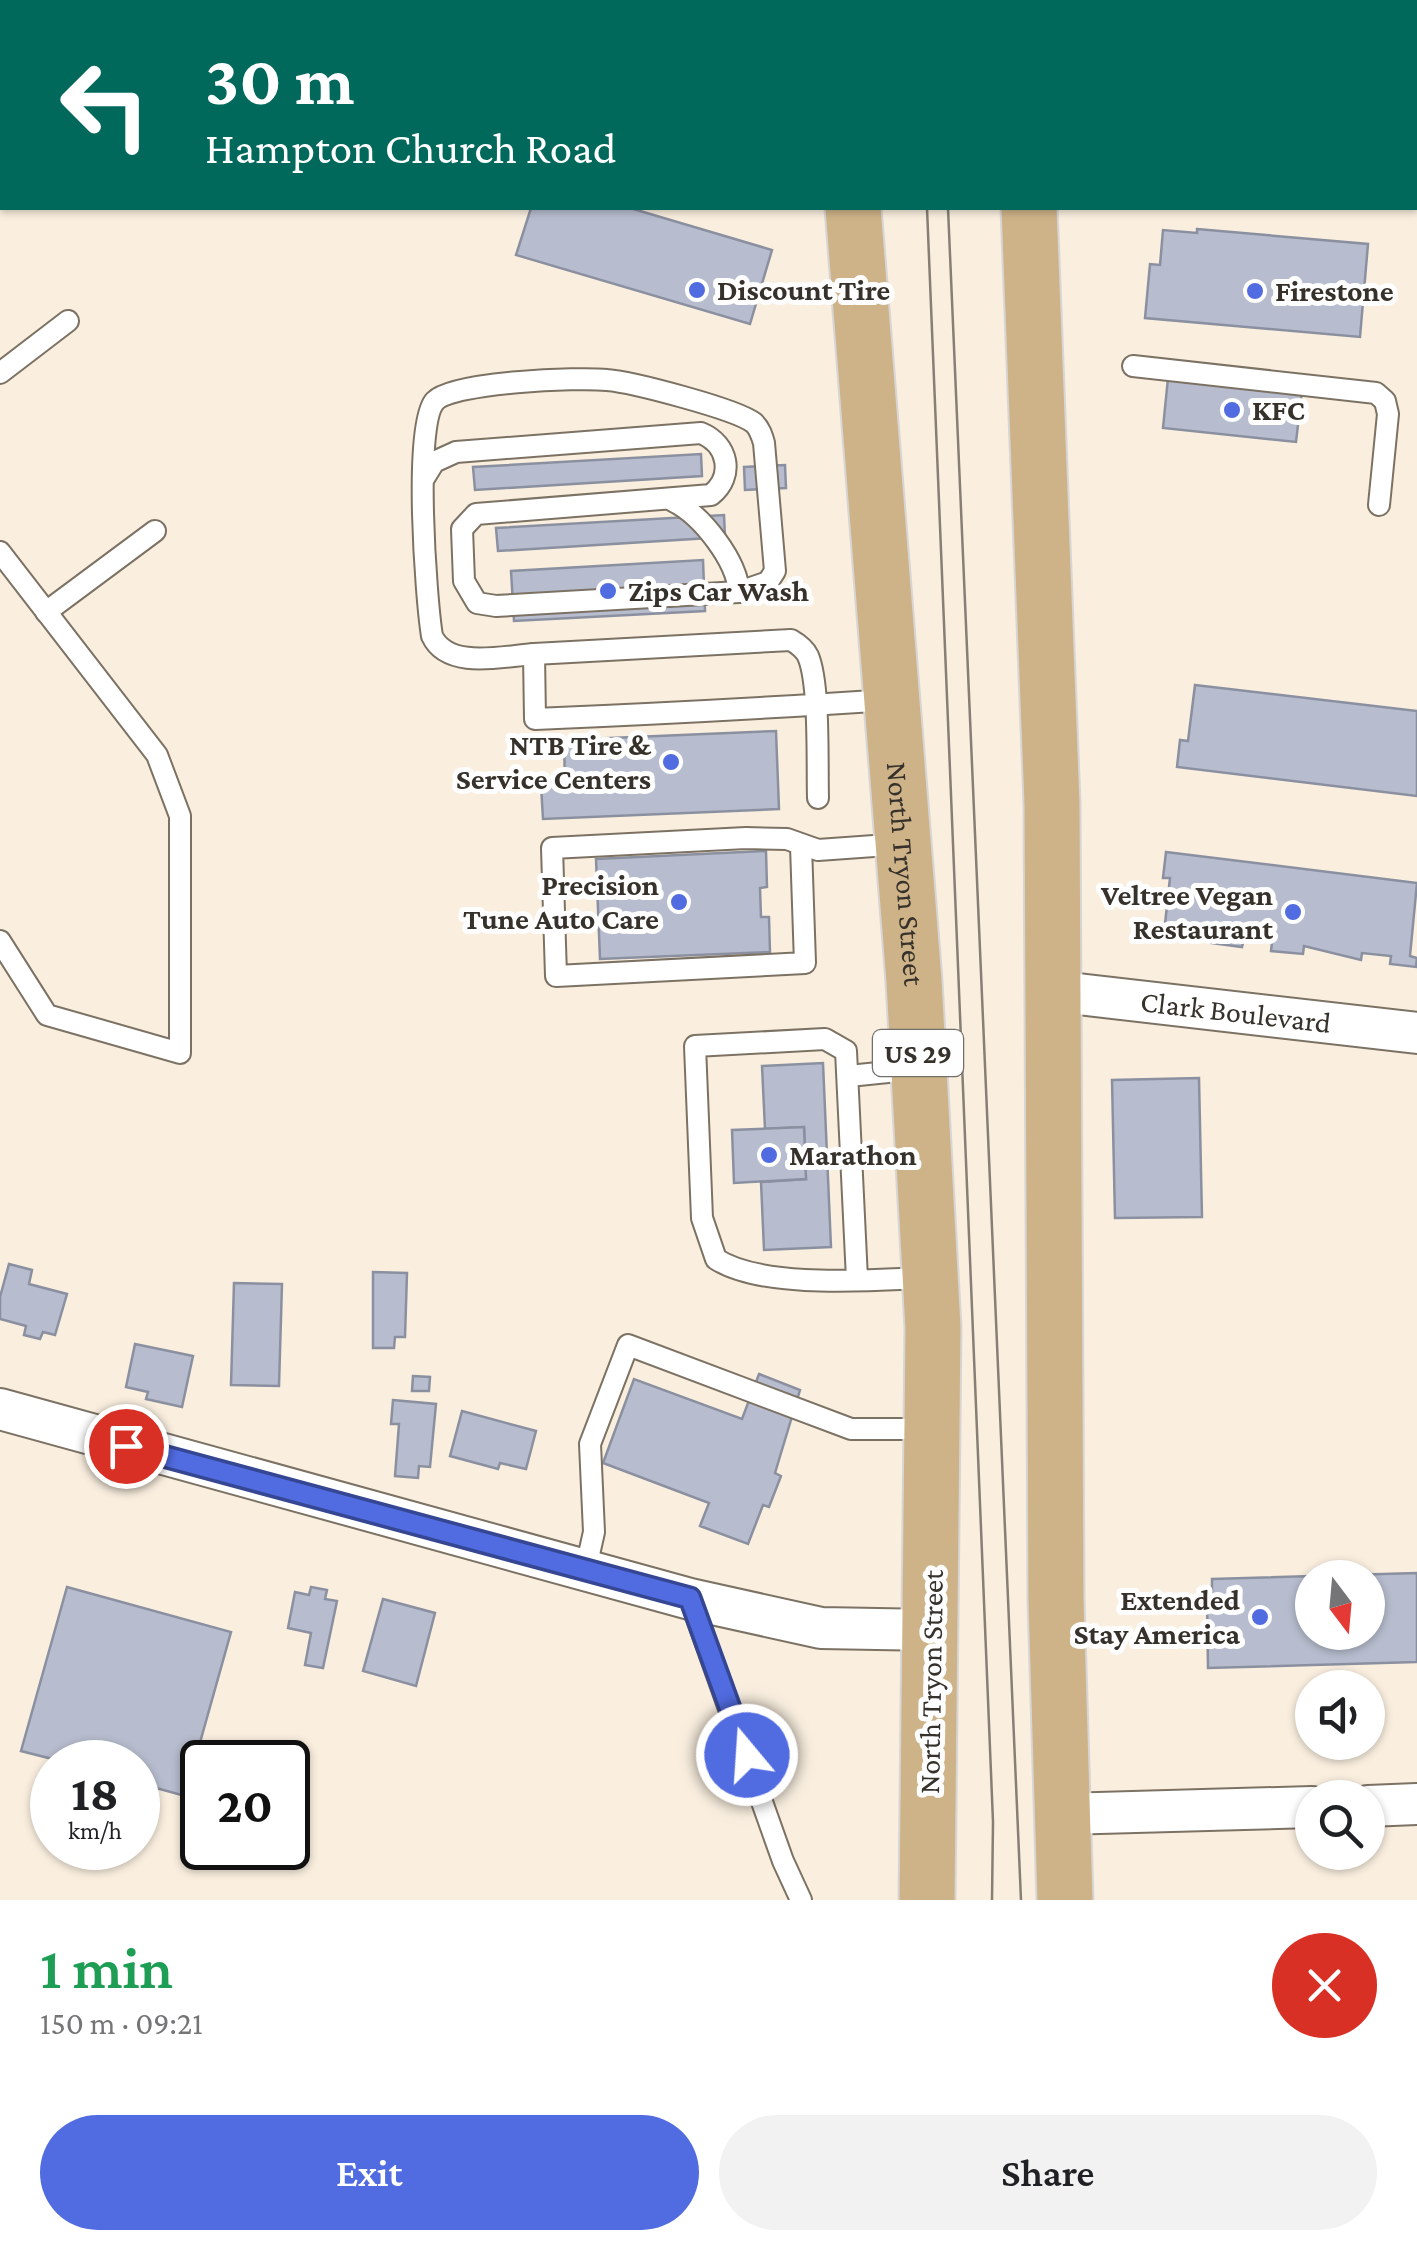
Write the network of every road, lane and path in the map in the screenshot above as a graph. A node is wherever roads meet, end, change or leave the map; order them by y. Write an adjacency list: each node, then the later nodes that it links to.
1 (854, 210): 16 (main road, North Tryon Street / US 29)
2 (1030, 210): 22 (main road)
3 (68, 321): 5 (lane)
4 (1134, 366): 10 (lane)
5 (0, 373)
6 (700, 404): 7 (lane); 8 (lane); 13 (lane)
7 (688, 433): 8 (lane); 9 (lane)
8 (423, 480): 15 (lane)
9 (673, 501): 13 (lane); 13 (lane)
10 (1380, 505)
11 (156, 531): 14 (lane)
12 (0, 552): 14 (lane)
13 (739, 592)
14 (46, 612): 21 (lane)
15 (534, 654): 17 (lane); 17 (lane)
16 (890, 700): 17 (lane); 19 (main road, North Tryon Street / US 29)
17 (813, 705): 18 (lane)
18 (818, 798)
19 (902, 844): 20 (lane); 24 (main road, North Tryon Street / US 29)
20 (801, 846): 20 (lane)
21 (0, 941)
22 (1052, 990): 23 (street, Clark Boulevard); 36 (main road)
23 (1417, 1033)
24 (918, 1068): 25 (lane); 26 (main road, North Tryon Street / US 29)
25 (849, 1076): 27 (lane); 27 (lane)
26 (930, 1278): 27 (lane); 29 (main road, North Tryon Street / US 29)
27 (857, 1279)
28 (0, 1409): 30 (street)
29 (933, 1429): 30 (lane); 32 (main road, North Tryon Street / US 29)
30 (585, 1572): 31 (street)
31 (690, 1598): 32 (street); 37 (lane)
32 (932, 1630): 38 (main road, North Tryon Street / US 29)
33 (1417, 1804): 34 (street)
34 (1385, 1805)
35 (1295, 1807): 36 (street)
36 (1063, 1814): 39 (main road)
37 (802, 1900)
38 (927, 1900)
39 (1066, 1900)

